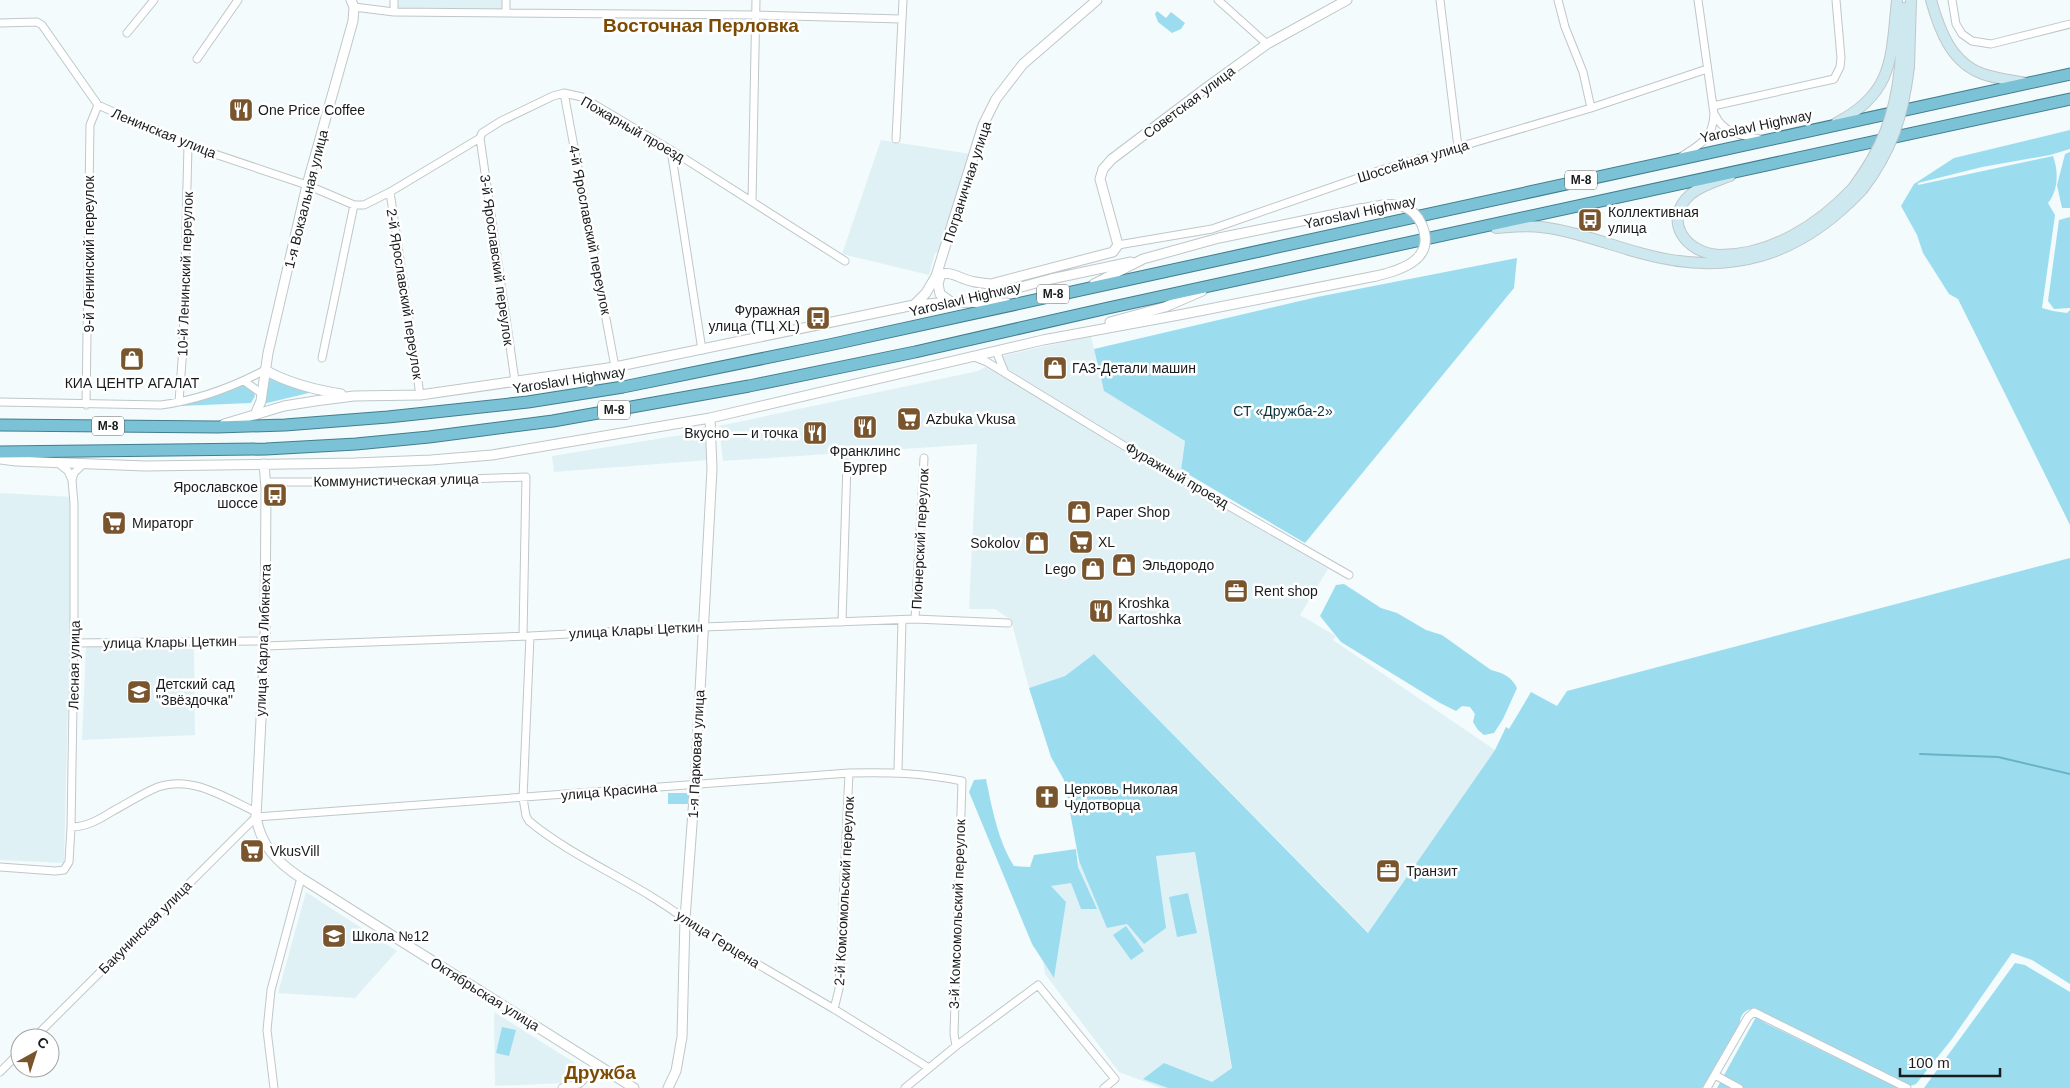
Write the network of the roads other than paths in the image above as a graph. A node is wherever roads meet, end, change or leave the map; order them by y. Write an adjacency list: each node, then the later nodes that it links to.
1 (154, 0): 26 (street)
2 (238, 0): 28 (street)
3 (394, 0): 20 (street)
4 (506, 0): 21 (street)
5 (756, 0): 22 (street)
6 (903, 0): 23 (street)
7 (1095, 0): 57 (street, Пограничная улица)
8 (1218, 0): 27 (street)
9 (1347, 0): 27 (street, Советская улица)
10 (1440, 0): 44 (street)
11 (1558, 0): 37 (street)
12 (1698, 0): 30 (street)
13 (1836, 0): 36 (street)
14 (1897, 0): 39 (main road)
15 (1905, 0): 29 (main road)
16 (1911, 0): 29 (main road)
17 (1931, 0): 32 (main road)
18 (1952, 0): 25 (street)
19 (352, 4): 20 (street); 48 (street, 1-я Вокзальная улица)
20 (394, 12): 21 (street)
21 (506, 13): 22 (street)
22 (756, 16): 23 (street); 51 (street)
23 (902, 19): 41 (street)
24 (0, 23): 35 (street, Ленинская улица)
25 (2070, 24)
26 (127, 34)
27 (1267, 44): 54 (street, Советская улица)
28 (197, 59)
29 (1905, 67): 49 (main road, bridge)
30 (1707, 69): 36 (street); 37 (street, Шоссейная улица)
31 (2070, 74): 32 (highway, Yaroslavl Highway / М-8)
32 (2027, 83): 39 (highway, Yaroslavl Highway / М-8)
33 (564, 93): 40 (street, Пожарный проезд); 45 (street, Пожарный проезд); 69 (street, 4-й Ярославский переулок)
34 (2070, 99): 47 (highway, М-8)
35 (98, 105): 43 (street, Ленинская улица); 79 (street, 9-й Ленинский переулок)
36 (1713, 106): 38 (street)
37 (1591, 108): 44 (street, Шоссейная улица)
38 (1714, 114): 42 (street); 46 (street)
39 (1833, 125): 42 (highway, Yaroslavl Highway / М-8)
40 (480, 138): 50 (street, Пожарный проезд); 73 (street, 3-й Ярославский переулок)
41 (896, 139)
42 (1763, 140): 46 (highway, Yaroslavl Highway / М-8)
43 (188, 145): 48 (street, Ленинская улица); 78 (street, 10-й Ленинский переулок)
44 (1458, 147): 54 (street, Шоссейная улица)
45 (670, 150): 51 (street, Пожарный проезд); 65 (street)
46 (1678, 159): 59 (highway, Yaroslavl Highway / М-8)
47 (1750, 168): 49 (main road); 53 (highway, М-8)
48 (307, 185): 52 (street); 70 (street, 1-я Вокзальная улица)
49 (1858, 189): 53 (main road)
50 (390, 192): 52 (street, Пожарный проезд); 75 (street, 2-й Ярославский переулок)
51 (752, 201): 56 (street, Пожарный проезд)
52 (354, 205): 68 (street)
53 (1467, 230): 58 (highway, М-8)
54 (1118, 245): 57 (street)
55 (1143, 259): 59 (street); 61 (street); 64 (street, bridge)
56 (845, 262)
57 (938, 275): 60 (street, Пограничная улица); 63 (street, Пограничная улица)
58 (1218, 284): 64 (street); 84 (highway, М-8)
59 (1092, 286): 62 (highway, Yaroslavl Highway / М-8)
60 (952, 302): 61 (street); 63 (street)
61 (963, 302): 62 (street)
62 (1014, 303): 83 (highway, Yaroslavl Highway / М-8)
63 (914, 305): 65 (street)
64 (1042, 340): 66 (street)
65 (702, 350): 69 (street)
66 (999, 350): 67 (street); 71 (street)
67 (972, 356): 71 (street, Фуражный проезд); 81 (street)
68 (322, 358)
69 (615, 367): 73 (street)
70 (265, 370): 72 (street); 74 (street, 1-я Вокзальная улица); 76 (street)
71 (1006, 374): 94 (street, Фуражный проезд)
72 (244, 381): 74 (street); 78 (street)
73 (515, 382): 75 (street)
74 (262, 393): 80 (street, 1-я Вокзальная улица)
75 (420, 395): 76 (street)
76 (354, 396): 80 (street)
77 (0, 402): 79 (street)
78 (179, 402): 79 (street)
79 (86, 405)
80 (255, 415): 83 (street)
81 (710, 418): 90 (street); 99 (street, 1-я Парковая улица)
82 (0, 424): 83 (highway, Yaroslavl Highway / М-8)
83 (217, 427)
84 (0, 452)
85 (924, 458): 95 (street, Пионерский переулок)
86 (0, 459): 87 (street)
87 (57, 462): 89 (street); 92 (street)
88 (847, 463): 97 (street)
89 (83, 464): 90 (street); 92 (street)
90 (264, 464): 93 (street, улица Карла Либкнехта)
91 (526, 477): 93 (street, Коммунистическая улица); 100 (street, улица Герцена)
92 (72, 480): 101 (street, Лесная улица)
93 (265, 482): 102 (street, улица Карла Либкнехта)
94 (1349, 575)
95 (915, 619): 96 (street, улица Клары Цеткин); 98 (street, улица Клары Цеткин)
96 (902, 620): 97 (street, улица Клары Цеткин); 103 (street)
97 (842, 622): 99 (street, улица Клары Цеткин)
98 (1008, 624)
99 (703, 627): 100 (street, улица Клары Цеткин); 106 (street, 1-я Парковая улица)
100 (526, 636): 102 (street, улица Клары Цеткин); 107 (street, улица Герцена)
101 (74, 643): 102 (street, улица Клары Цеткин); 109 (street, Лесная улица)
102 (265, 644): 108 (street, улица Карла Либкнехта)
103 (898, 771): 104 (street, улица Красина); 105 (street, улица Красина)
104 (849, 773): 106 (street, улица Красина); 113 (street, 2-й Комсомольский переулок)
105 (962, 781): 115 (street, 3-й Комсомольский переулок)
106 (696, 784): 107 (street, улица Красина); 112 (street, 1-я Парковая улица)
107 (524, 798): 108 (street, улица Красина); 112 (street, улица Герцена)
108 (256, 814): 109 (street, улица Красина); 111 (street, Октябрьская улица); 114 (street, Бакунинская улица)
109 (71, 827): 110 (street)
110 (0, 867)
111 (301, 878): 117 (street, Октябрьская улица); 121 (street)
112 (685, 919): 113 (street, улица Герцена); 124 (street, 1-я Парковая улица)
113 (834, 1009): 118 (street, улица Герцена)
114 (44, 1028)
115 (956, 1046): 118 (street); 126 (street)
116 (10, 1062): 119 (street)
117 (599, 1065): 122 (street); 123 (street, Октябрьская улица)
118 (929, 1068): 125 (street)
119 (0, 1072)
120 (1715, 1075): 127 (street); 128 (street); 129 (street)
121 (274, 1088)
122 (562, 1088)
123 (634, 1088)
124 (668, 1088)
125 (905, 1088)
126 (1104, 1088)
127 (1707, 1088)
128 (1739, 1088)
129 (1907, 1088)

